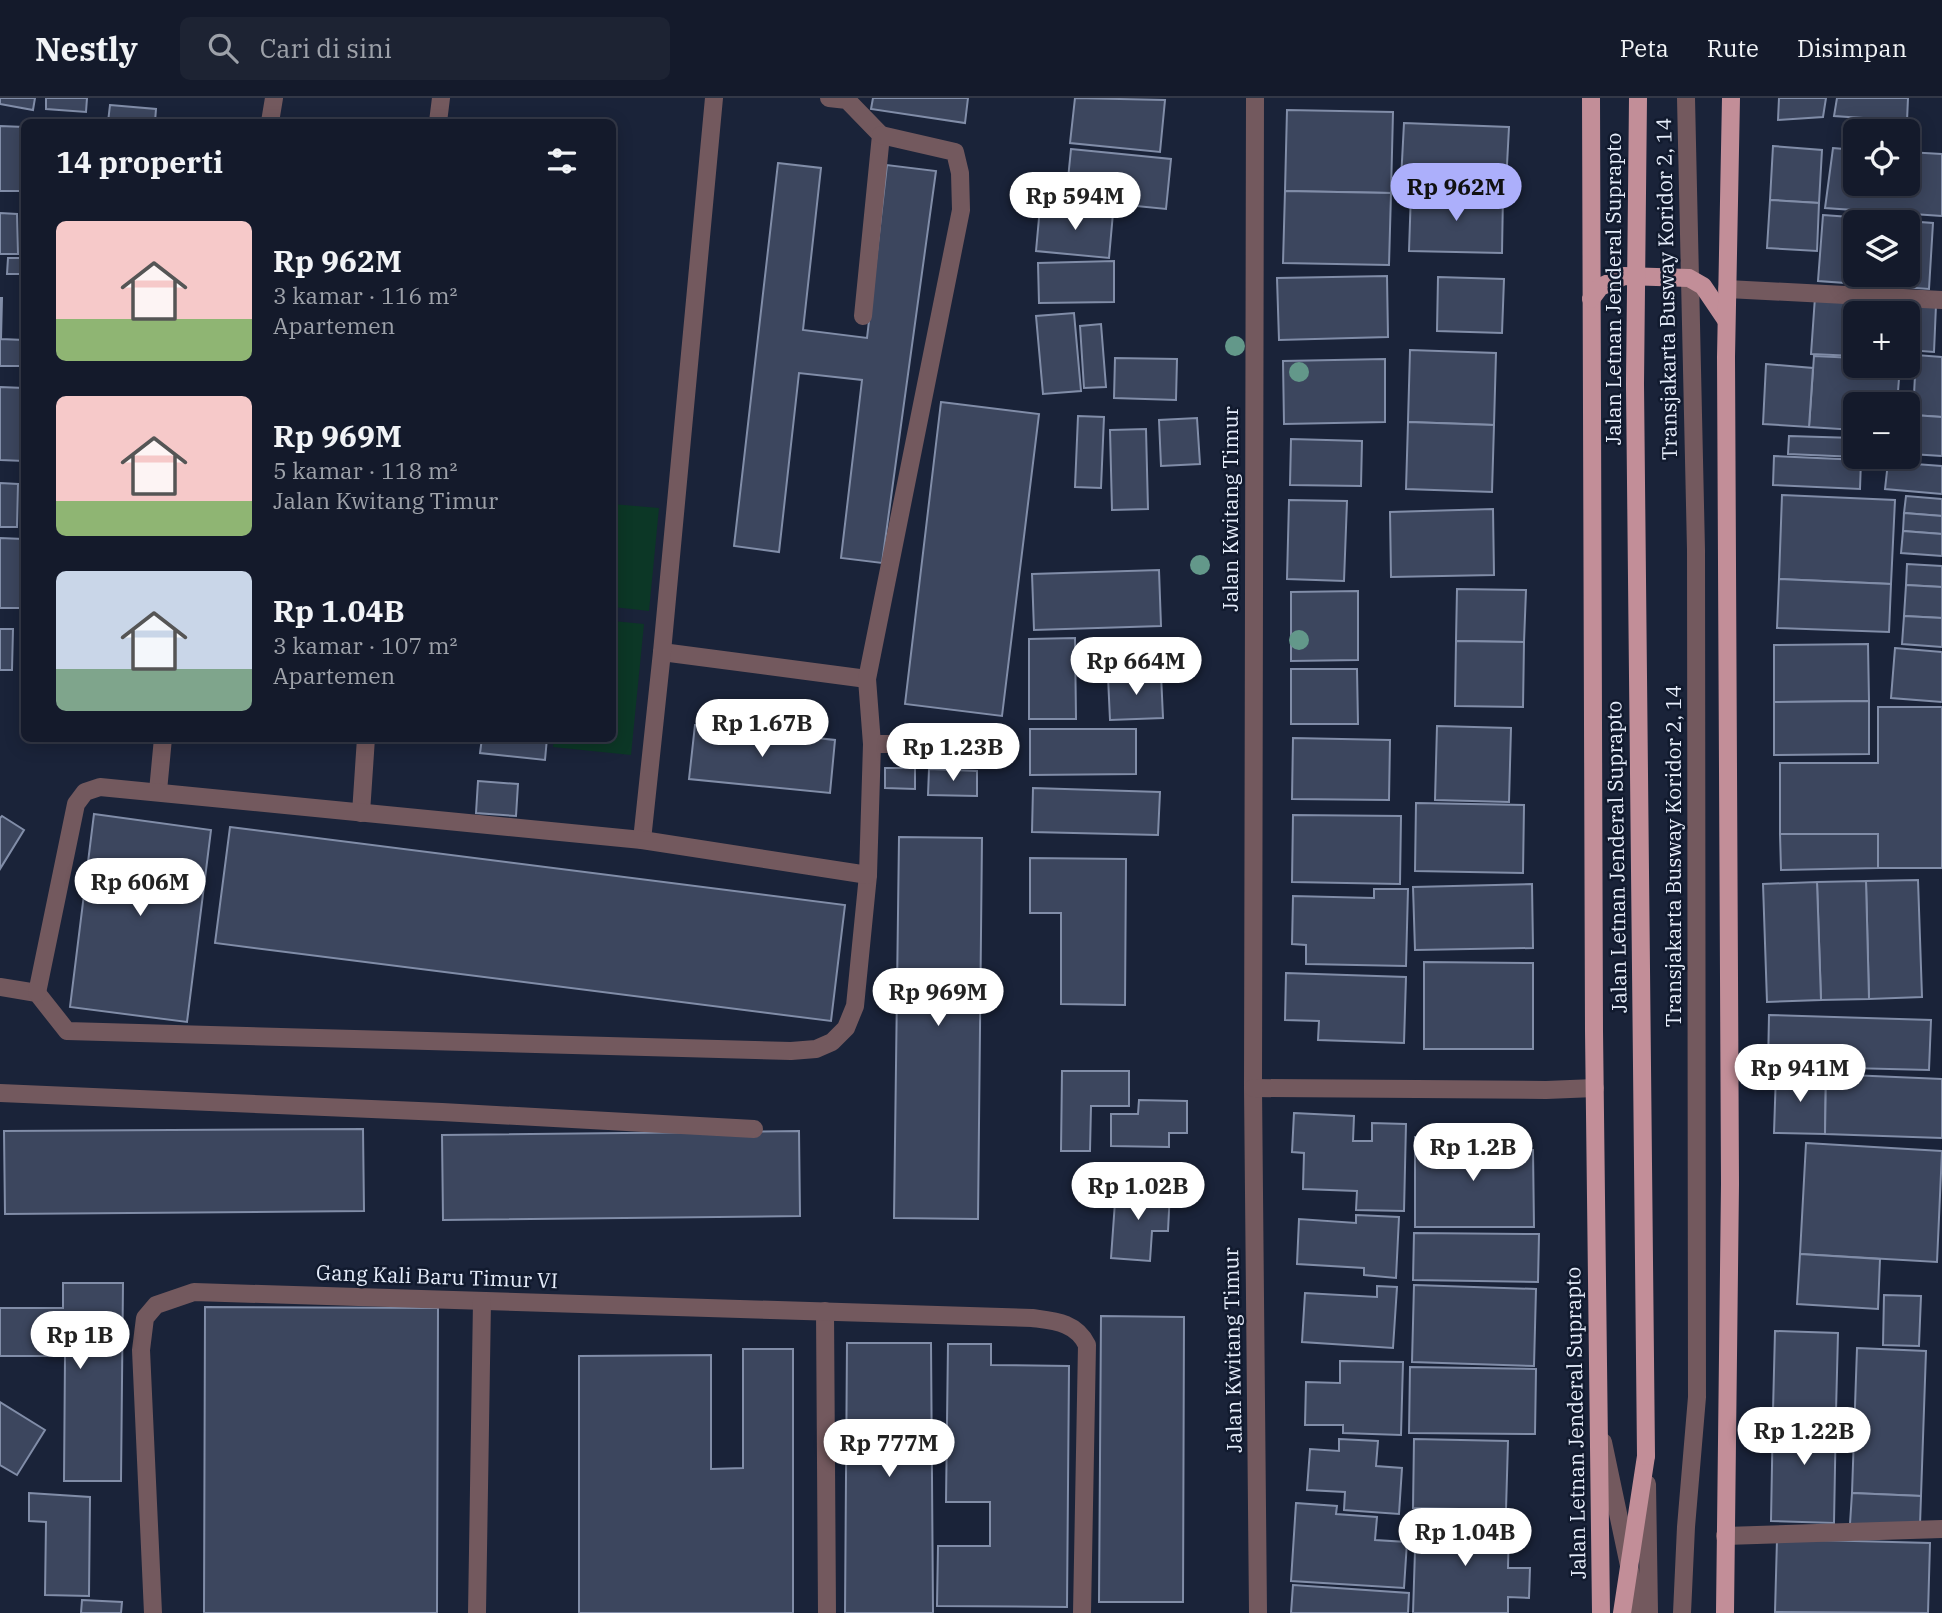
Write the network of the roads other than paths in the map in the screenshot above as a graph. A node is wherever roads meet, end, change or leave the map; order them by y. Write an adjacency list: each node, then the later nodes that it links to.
1 (274, 98): 10 (street)
2 (441, 98): 11 (street)
3 (714, 98): 19 (street)
4 (829, 98): 12 (street)
5 (1255, 98): 31 (street, Jalan Kwitang Timur)
6 (1591, 98): 15 (main road, Jalan Letnan Jenderal Suprapto)
7 (1638, 98): 38 (main road, Jalan Letnan Jenderal Suprapto, bridge)
8 (1686, 98): 13 (street, Transjakarta Busway Koridor 2, 14)
9 (1731, 98): 14 (main road)
10 (271, 119)
11 (438, 119)
12 (881, 135): 17 (street); 20 (street)
13 (1689, 278): 15 (main road); 18 (main road); 51 (street, Transjakarta Busway Koridor 2, 14)
14 (1727, 289): 16 (street); 18 (main road)
15 (1591, 299): 32 (main road, Jalan Letnan Jenderal Suprapto)
16 (1942, 300)
17 (863, 316)
18 (1726, 320): 40 (main road)
19 (662, 652): 20 (street); 27 (street)
20 (867, 679): 23 (street)
21 (163, 742): 25 (street)
22 (366, 742): 26 (street)
23 (872, 744): 24 (street); 28 (street)
24 (979, 744)
25 (158, 791): 26 (street); 30 (street)
26 (361, 813): 27 (street)
27 (642, 840): 28 (street)
28 (868, 875): 30 (street)
29 (0, 987): 30 (street)
30 (37, 993)
31 (1253, 1088): 32 (street); 46 (street, Jalan Kwitang Timur)
32 (1595, 1088): 37 (main road, Jalan Letnan Jenderal Suprapto)
33 (0, 1093): 34 (street)
34 (754, 1129)
35 (482, 1301): 36 (street, Gang Kali Baru Timur VI); 42 (street, Gang Kali Baru Timur VI); 43 (street)
36 (825, 1311): 44 (street); 45 (street, Gang Kali Baru Timur VI)
37 (1599, 1419): 41 (street); 47 (main road, Jalan Letnan Jenderal Suprapto)
38 (1646, 1457): 41 (main road, Jalan Letnan Jenderal Suprapto); 50 (street)
39 (1942, 1529): 40 (street)
40 (1726, 1536): 52 (main road)
41 (1629, 1565): 48 (main road, Jalan Letnan Jenderal Suprapto); 49 (street)
42 (153, 1613)
43 (477, 1613)
44 (827, 1613)
45 (1082, 1613)
46 (1258, 1613)
47 (1601, 1613)
48 (1622, 1613)
49 (1639, 1613)
50 (1649, 1613)
51 (1682, 1613)
52 (1725, 1613)

